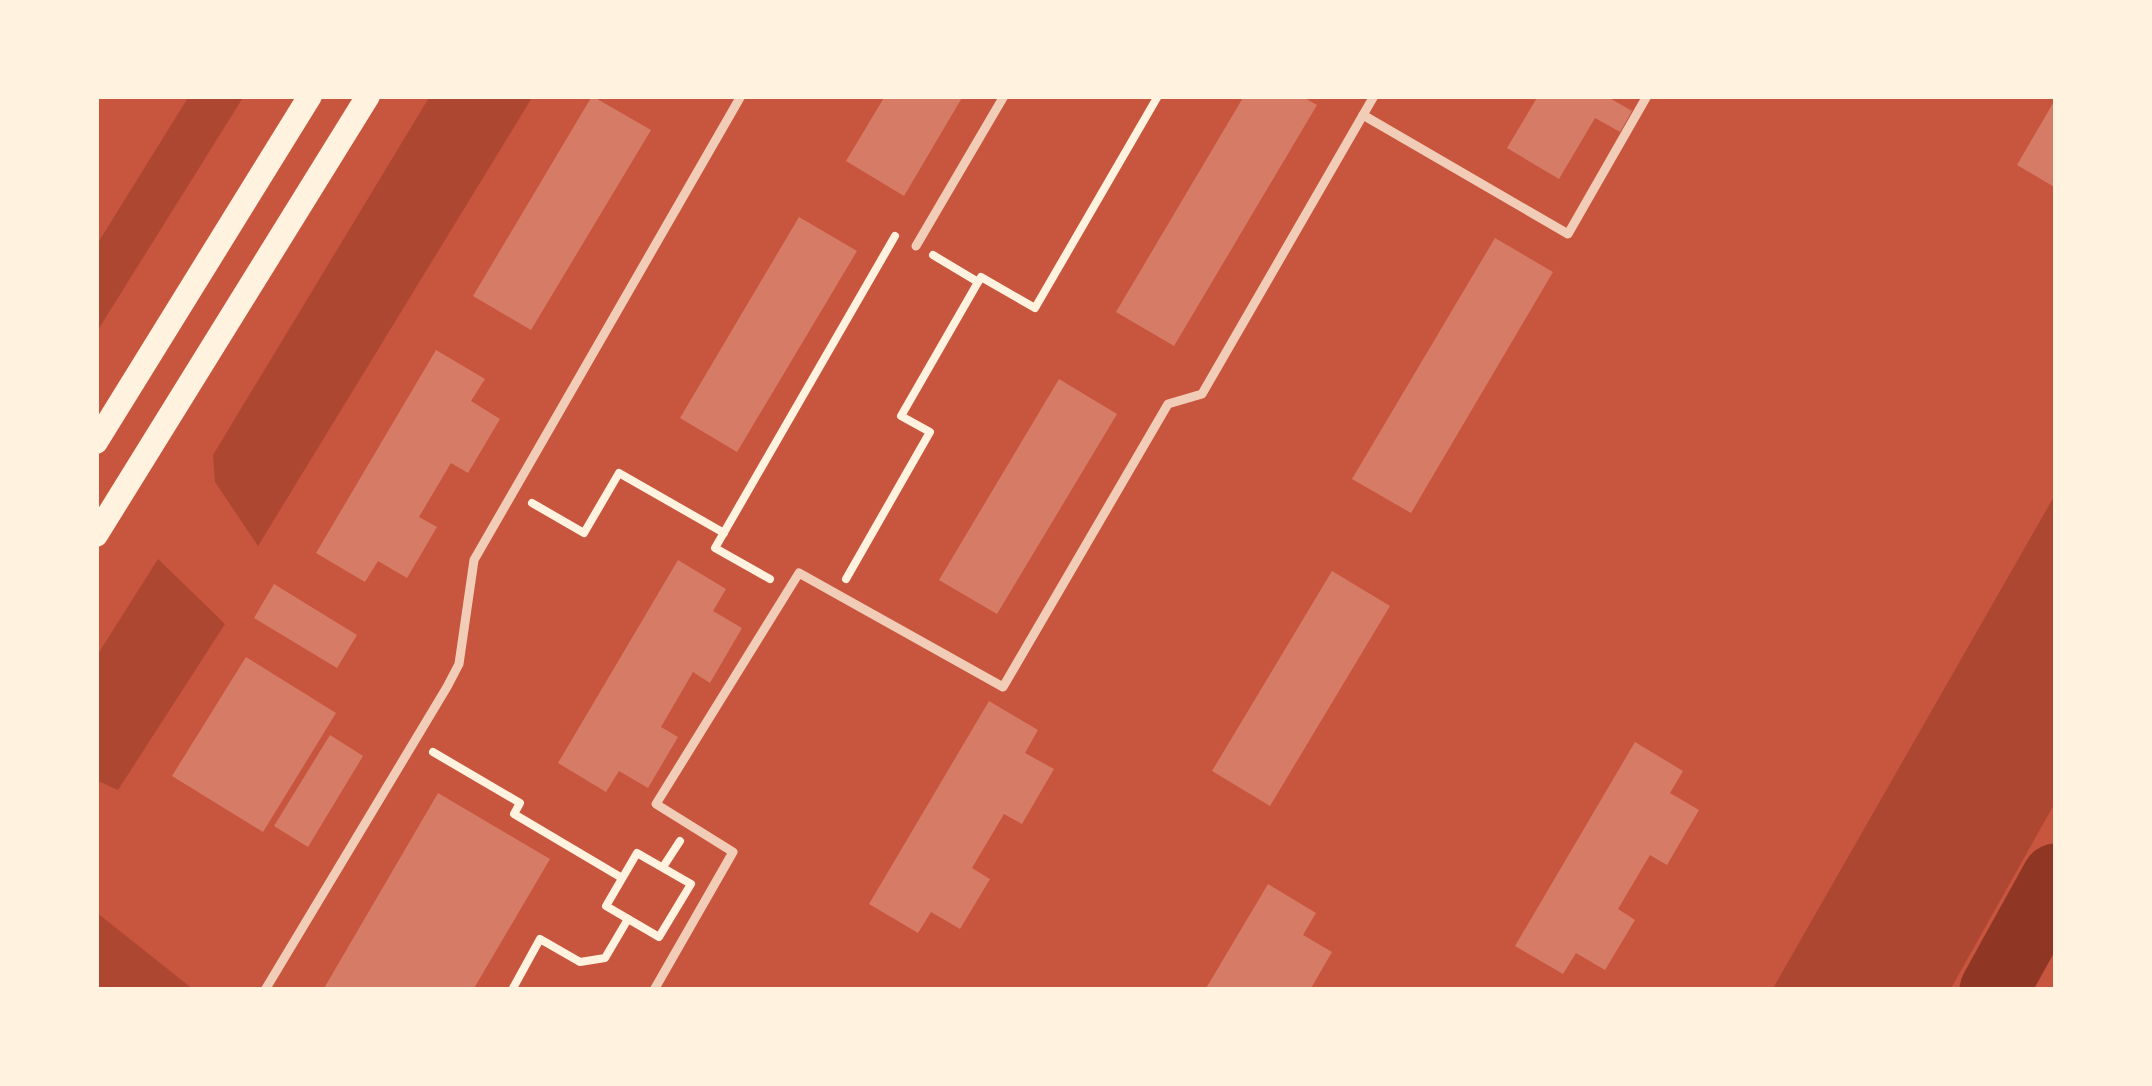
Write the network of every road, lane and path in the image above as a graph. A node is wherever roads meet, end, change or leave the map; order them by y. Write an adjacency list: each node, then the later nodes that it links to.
1 (310, 96): 11 (main road)
2 (368, 96): 14 (main road)
3 (741, 96): 12 (lane)
4 (1004, 96): 9 (lane)
5 (1158, 96): 10 (path)
6 (1374, 96): 8 (lane)
7 (1647, 96): 8 (lane)
8 (1363, 115): 16 (lane)
9 (916, 245): 10 (path); 13 (path)
10 (978, 282): 16 (path)
11 (96, 442)
12 (513, 492): 13 (path); 17 (lane)
13 (724, 533): 15 (path)
14 (96, 535)
15 (789, 590): 16 (lane); 22 (lane)
16 (837, 594)
17 (414, 741): 18 (path); 20 (lane)
18 (622, 878): 19 (path); 19 (path)
19 (628, 919): 21 (path)
20 (265, 990)
21 (512, 990)
22 (654, 990)

